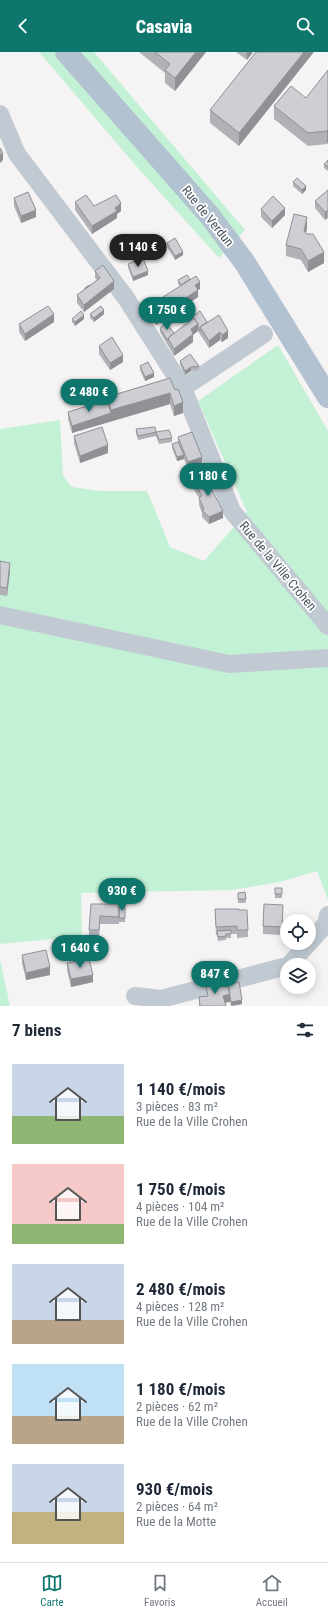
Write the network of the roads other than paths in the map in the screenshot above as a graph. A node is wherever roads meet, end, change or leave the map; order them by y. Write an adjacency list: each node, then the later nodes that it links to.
1 (66, 52): 5 (main road, Rue de Verdun)
2 (0, 114): 4 (street, Rue de la Ville Crohen)
3 (264, 334): 4 (street)
4 (184, 388): 7 (street, Rue de la Ville Crohen)
5 (328, 397)
6 (0, 615): 8 (street)
7 (328, 626)
8 (328, 658)
9 (328, 914): 10 (street)
10 (294, 958)
11 (280, 967): 12 (street)
12 (135, 996)

